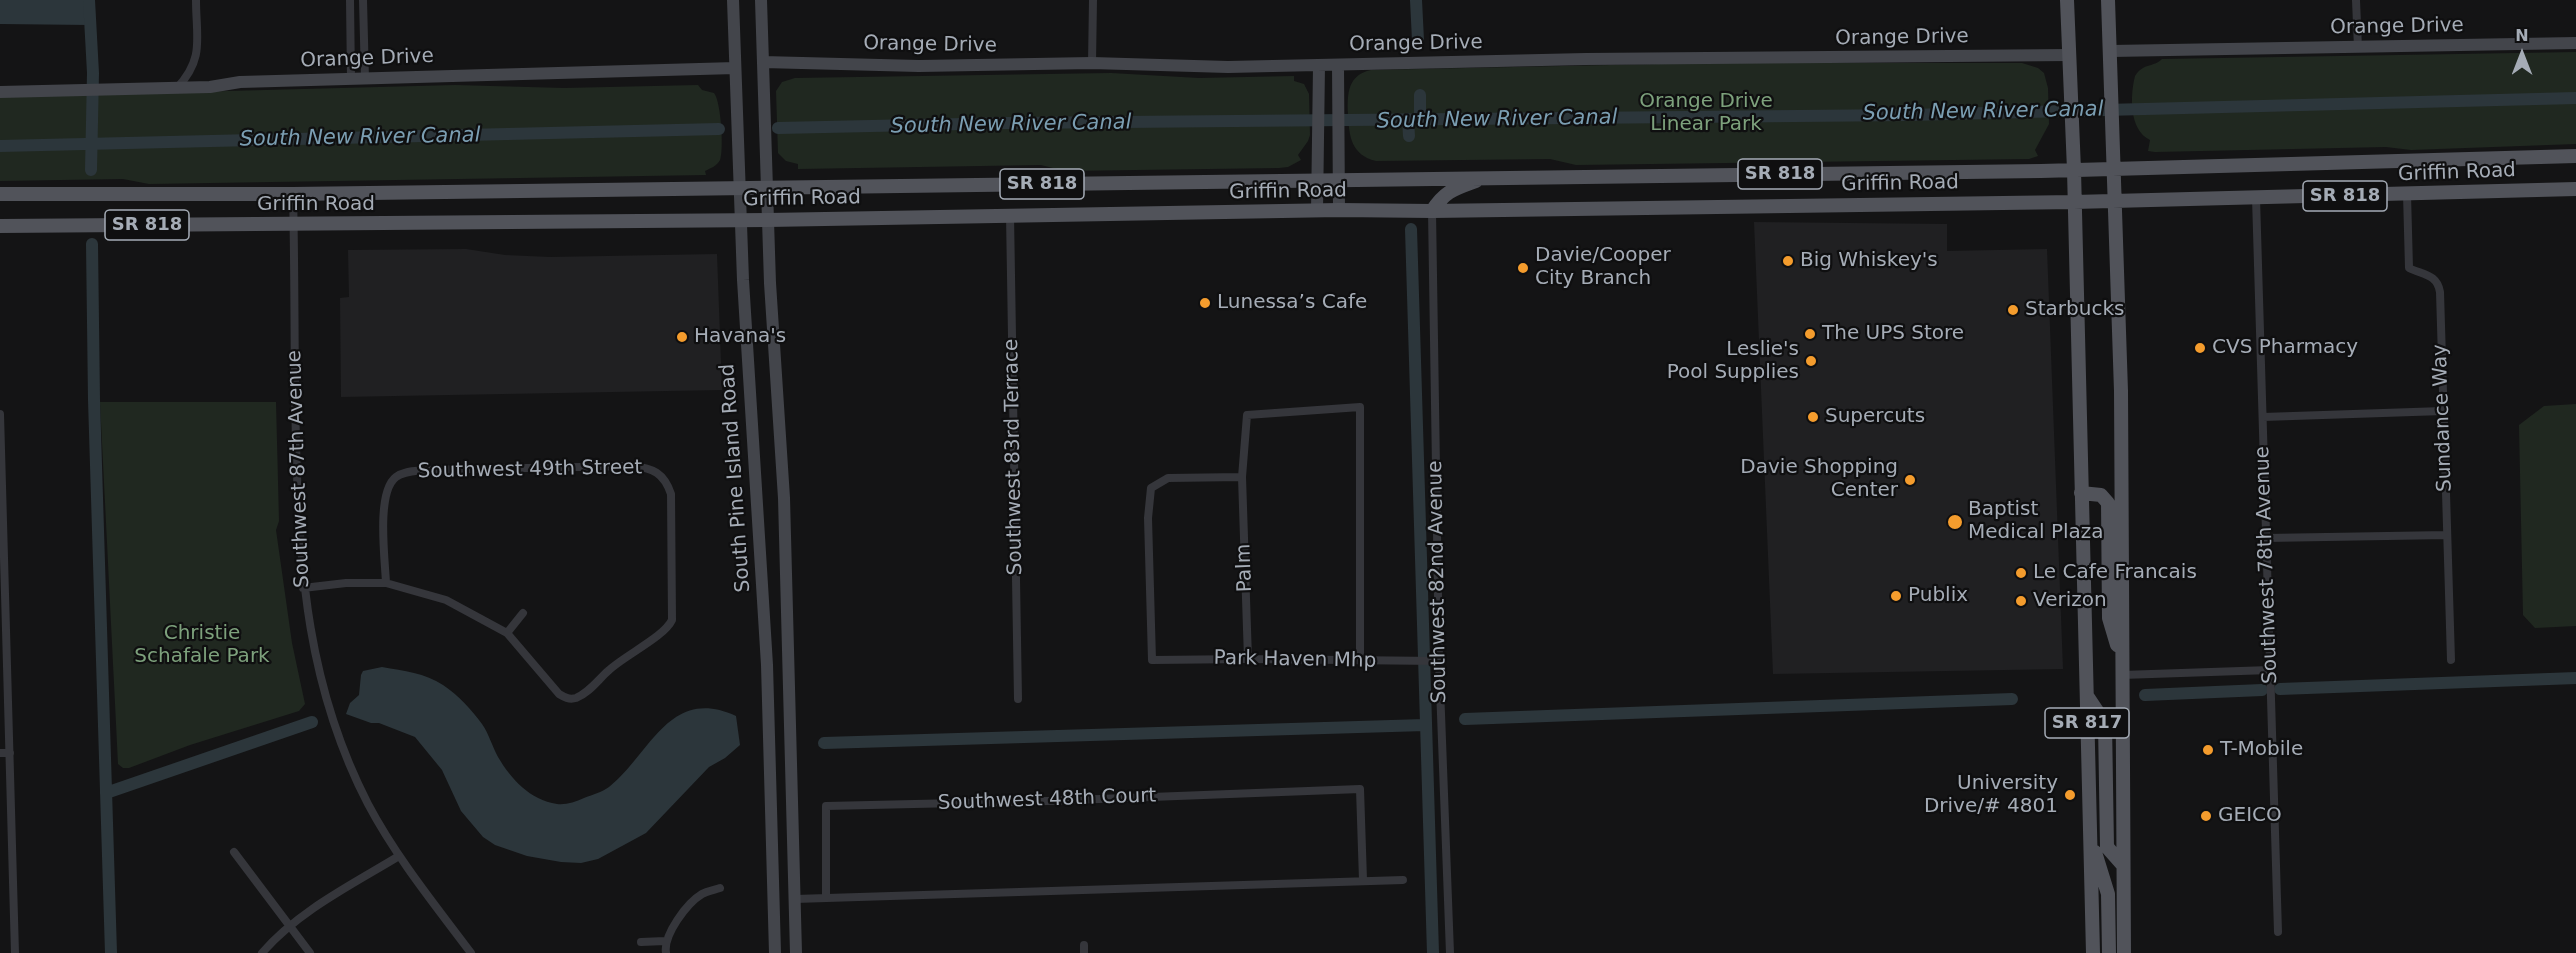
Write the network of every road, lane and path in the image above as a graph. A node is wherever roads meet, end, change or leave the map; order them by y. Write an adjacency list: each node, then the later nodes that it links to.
1 (195, 0): 21 (street)
2 (350, 0): 19 (street)
3 (363, 0): 20 (street)
4 (734, 0): 18 (street, South Pine Island Road)
5 (761, 0): 14 (street)
6 (1093, 0): 15 (street)
7 (2067, 0): 13 (main road, SR 817)
8 (2108, 0): 12 (main road, SR 817)
9 (2356, 0): 11 (street)
10 (2576, 44): 11 (street, Orange Drive)
11 (2358, 48): 12 (street, Orange Drive)
12 (2111, 51): 24 (main road, SR 817)
13 (2070, 55): 16 (street, Orange Drive); 25 (main road, SR 817)
14 (763, 62): 15 (street, Orange Drive); 30 (street)
15 (1092, 63): 17 (street, Orange Drive)
16 (1338, 65): 17 (street, Orange Drive); 28 (street)
17 (1319, 66): 27 (street)
18 (735, 68): 20 (street, Orange Drive); 29 (street, South Pine Island Road)
19 (351, 79): 20 (street, Orange Drive); 21 (street, Orange Drive)
20 (365, 79)
21 (177, 88): 22 (street, Orange Drive)
22 (0, 92)
23 (2576, 156): 24 (main road, Griffin Road / SR 818)
24 (2112, 169): 25 (main road, Griffin Road / SR 818); 36 (main road, SR 817)
25 (2074, 170): 26 (main road, Griffin Road / SR 818); 37 (main road, SR 817)
26 (1487, 177): 28 (main road, Griffin Road / SR 818); 40 (main road)
27 (1318, 180): 28 (main road, Griffin Road / SR 818); 30 (main road, Griffin Road / SR 818); 39 (street)
28 (1339, 180): 38 (street)
29 (739, 188): 30 (main road, Griffin Road / SR 818); 33 (main road, Griffin Road / SR 818); 43 (street, South Pine Island Road)
30 (766, 188): 42 (street)
31 (2576, 189): 34 (main road, Griffin Road / SR 818)
32 (0, 194): 33 (main road, Griffin Road / SR 818)
33 (293, 194): 44 (street, Southwest 87th Avenue)
34 (2407, 194): 35 (main road, Griffin Road / SR 818); 46 (street, Sundance Way)
35 (2256, 198): 36 (main road, Griffin Road / SR 818); 48 (street, Southwest 78th Avenue)
36 (2114, 200): 37 (main road, Griffin Road / SR 818); 61 (main road, SR 817)
37 (2074, 202): 40 (main road, Griffin Road / SR 818); 50 (main road, SR 817)
38 (1339, 210): 39 (main road, Griffin Road / SR 818); 40 (main road, Griffin Road / SR 818)
39 (1317, 211): 41 (main road, Griffin Road / SR 818)
40 (1432, 212): 60 (street, Southwest 82nd Avenue)
41 (1010, 216): 42 (main road, Griffin Road / SR 818); 64 (street, Southwest 83rd Terrace)
42 (768, 219): 43 (main road, Griffin Road / SR 818); 75 (street)
43 (740, 220): 44 (main road, Griffin Road / SR 818); 85 (street, South Pine Island Road)
44 (294, 225): 45 (main road, Griffin Road / SR 818); 54 (street, Southwest 87th Avenue)
45 (0, 226)
46 (2443, 411): 48 (street); 51 (street, Sundance Way)
47 (0, 414): 66 (street)
48 (2263, 417): 52 (street, Southwest 78th Avenue)
49 (1242, 477): 57 (street, Palm); 57 (street, Park Haven Mhp); 59 (street, Palm)
50 (2081, 493): 61 (main road); 63 (main road, SR 817)
51 (2447, 534): 52 (street); 58 (street, Sundance Way)
52 (2266, 538): 62 (street, Southwest 78th Avenue)
53 (386, 583): 54 (street); 56 (street); 56 (street, Southwest 49th Street)
54 (303, 588): 69 (street, Southwest 87th Avenue)
55 (523, 613): 56 (street)
56 (507, 633)
57 (1248, 659): 59 (street, Park Haven Mhp)
58 (2451, 660)
59 (1360, 662): 60 (street, Park Haven Mhp)
60 (1438, 662): 87 (street, Southwest 82nd Avenue)
61 (2122, 668): 62 (street); 70 (main road, SR 817)
62 (2270, 670): 77 (street, Southwest 78th Avenue)
63 (2086, 696): 67 (main road, SR 817); 70 (main road)
64 (1018, 699)
65 (0, 753): 66 (street)
66 (10, 753): 80 (street)
67 (2089, 822): 88 (main road, SR 817); 89 (main road)
68 (234, 852): 76 (street)
69 (399, 855): 76 (street); 83 (street, Southwest 87th Avenue)
70 (2122, 864): 90 (main road, SR 817)
71 (1363, 880): 72 (street); 74 (street); 74 (street, Southwest 48th Court)
72 (1403, 880)
73 (720, 888): 79 (street)
74 (826, 897): 75 (street)
75 (795, 899): 86 (street)
76 (290, 927): 81 (street); 82 (street)
77 (2278, 932)
78 (641, 942): 79 (street)
79 (665, 942): 84 (street)
80 (15, 953)
81 (262, 953)
82 (310, 953)
83 (471, 953)
84 (666, 953)
85 (775, 953)
86 (796, 953)
87 (1450, 953)
88 (2093, 953)
89 (2109, 953)
90 (2124, 953)

